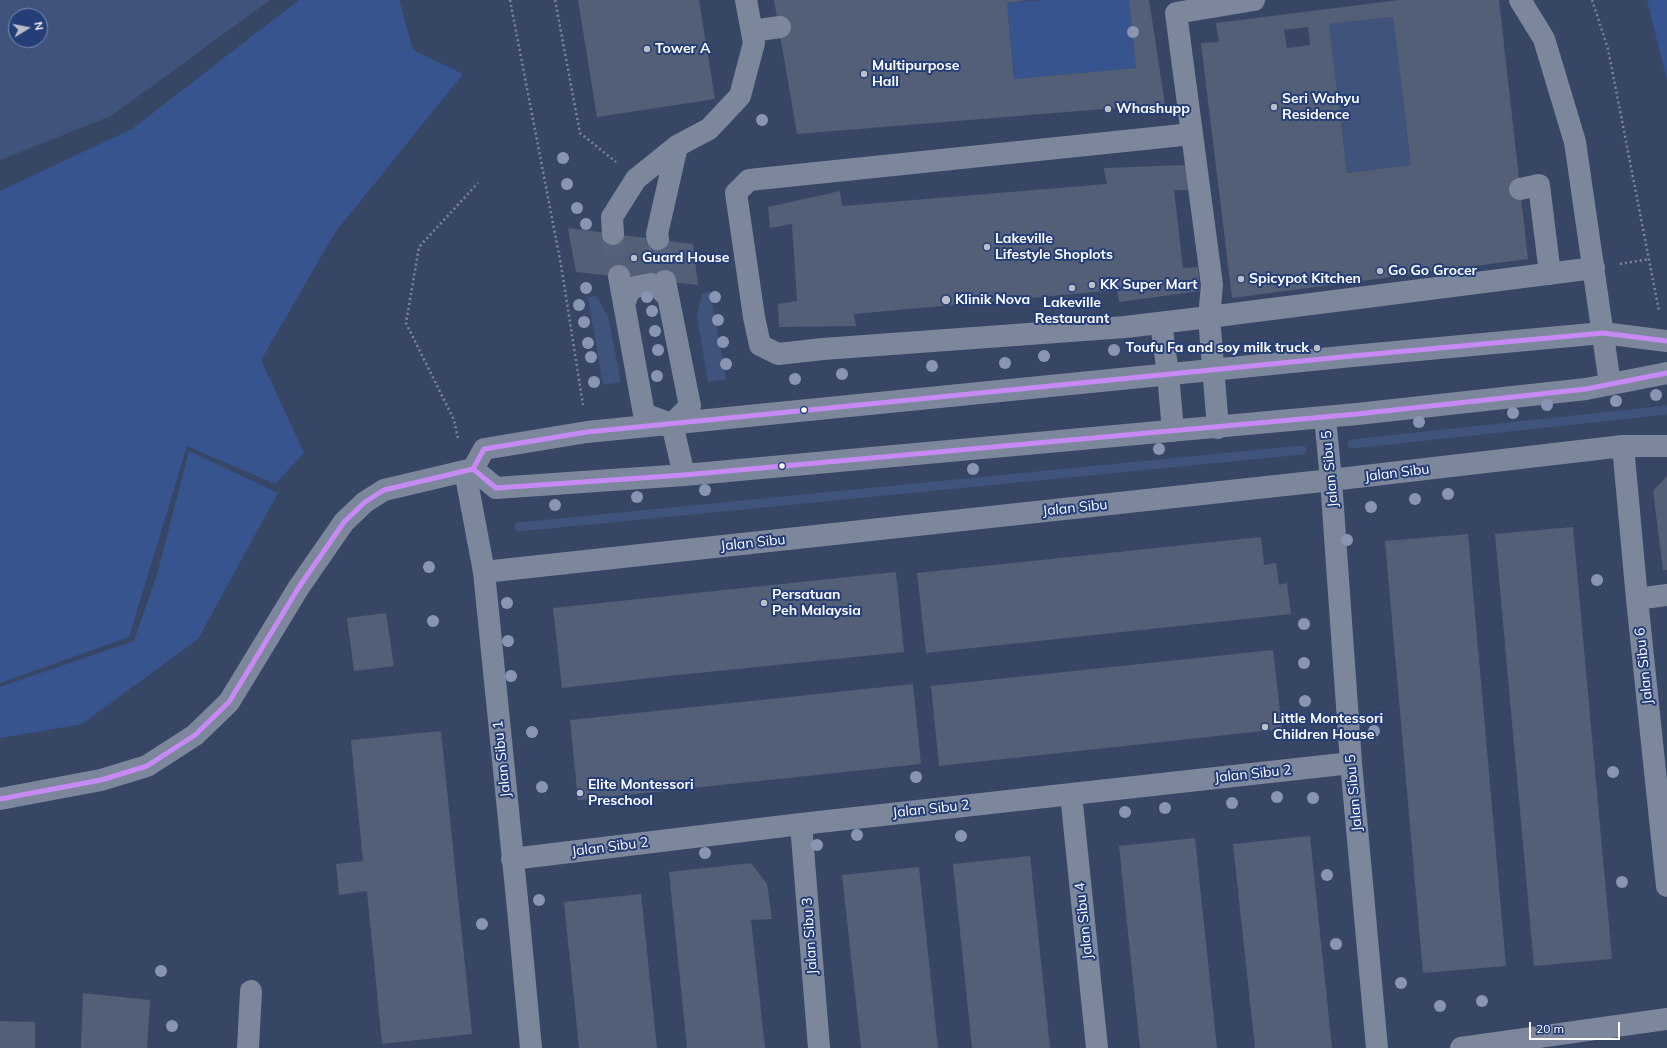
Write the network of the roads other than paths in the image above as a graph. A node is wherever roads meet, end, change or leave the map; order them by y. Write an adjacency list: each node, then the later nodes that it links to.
1 (746, 0): 5 (street)
2 (1254, 0): 6 (street)
3 (1520, 0): 11 (street)
4 (780, 27): 5 (street)
5 (752, 31): 7 (street)
6 (1192, 134): 15 (street); 16 (street)
7 (677, 146): 9 (street); 10 (street)
8 (1520, 189): 12 (street)
9 (614, 234)
10 (658, 239)
11 (1604, 267): 12 (street); 17 (street)
12 (1550, 274): 15 (street)
13 (619, 276): 14 (street)
14 (624, 305): 24 (street); 24 (street)
15 (1209, 317): 16 (street); 19 (street)
16 (1161, 323): 21 (street)
17 (1603, 333): 18 (street); 19 (street); 22 (street)
18 (1667, 341)
19 (1214, 370): 21 (street); 25 (street)
20 (1667, 373): 22 (street)
21 (1168, 374): 24 (street); 26 (street)
22 (1610, 384): 23 (street)
23 (1325, 417): 25 (street); 31 (street, Jalan Sibu 5)
24 (672, 424): 29 (street); 30 (street)
25 (1218, 428): 26 (street)
26 (1173, 432): 30 (street)
27 (1623, 446): 28 (street, Jalan Sibu); 31 (street, Jalan Sibu); 34 (street, Jalan Sibu 6)
28 (1667, 446)
29 (469, 470): 30 (street); 32 (street, Jalan Sibu 1); 38 (street)
30 (684, 475)
31 (1331, 480): 32 (street, Jalan Sibu); 36 (street, Jalan Sibu 5)
32 (484, 572): 40 (street, Jalan Sibu 1)
33 (1667, 595): 34 (street)
34 (1637, 599): 35 (street, Jalan Sibu 6)
35 (1659, 742): 41 (street, Jalan Sibu 6)
36 (1351, 763): 37 (street, Jalan Sibu 2); 48 (street, Jalan Sibu 5)
37 (1071, 794): 39 (street, Jalan Sibu 2); 47 (street, Jalan Sibu 4)
38 (0, 799)
39 (801, 824): 40 (street, Jalan Sibu 2); 46 (street, Jalan Sibu 3)
40 (512, 859): 45 (street, Jalan Sibu 1)
41 (1667, 886)
42 (251, 991): 44 (street)
43 (1667, 1019): 49 (street)
44 (248, 1048)
45 (531, 1048)
46 (819, 1048)
47 (1097, 1048)
48 (1378, 1048)
49 (1461, 1048)

